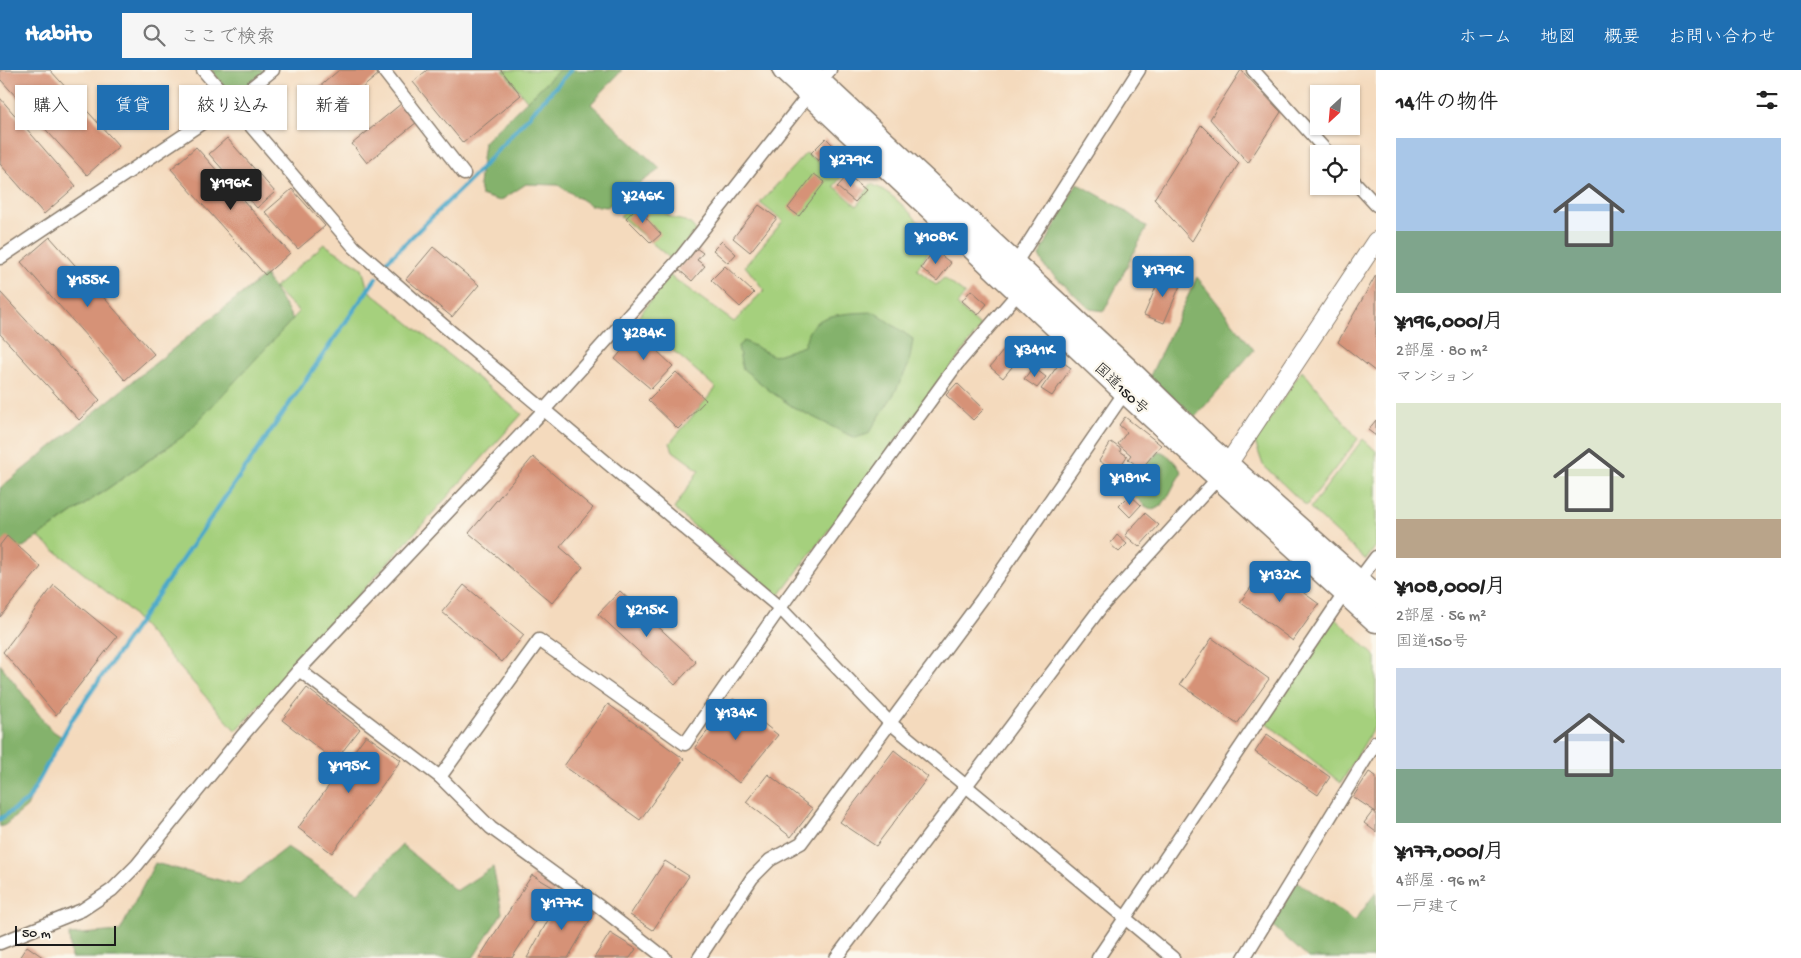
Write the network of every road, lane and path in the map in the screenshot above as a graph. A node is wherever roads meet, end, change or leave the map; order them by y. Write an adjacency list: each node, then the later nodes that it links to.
1 (203, 70): 8 (street)
2 (273, 70): 9 (street)
3 (383, 70): 13 (street)
4 (784, 70): 7 (highway, 国道150号)
5 (1139, 70): 18 (street)
6 (1253, 70): 12 (street)
7 (817, 79): 18 (highway, 国道150号); 19 (highway, 国道150号); 21 (street)
8 (216, 85)
9 (254, 85)
10 (192, 130): 17 (street)
11 (255, 130): 21 (street)
12 (1321, 145)
13 (464, 174)
14 (1360, 187): 15 (street)
15 (1376, 204)
16 (1376, 241): 22 (street)
17 (0, 258)
18 (1015, 264): 22 (highway, 国道150号)
19 (1019, 292): 20 (highway, 国道150号); 26 (street)
20 (1125, 392): 22 (highway, 国道150号); 29 (street)
21 (544, 410): 26 (street); 28 (street)
22 (1223, 471): 24 (highway, 国道150号); 32 (street)
23 (1376, 557): 24 (street)
24 (1351, 587): 25 (highway, 国道150号); 27 (highway, 国道150号); 33 (street)
25 (1376, 597)
26 (780, 608): 29 (street); 31 (street)
27 (1376, 621)
28 (299, 670): 31 (street); 34 (street)
29 (889, 722): 32 (street); 36 (street)
30 (1376, 742): 40 (street)
31 (440, 777): 35 (street)
32 (966, 787): 33 (street); 37 (street)
33 (1125, 918): 38 (street); 39 (street)
34 (0, 943)
35 (665, 958)
36 (699, 958)
37 (836, 958)
38 (1098, 958)
39 (1173, 958)
40 (1244, 958)

